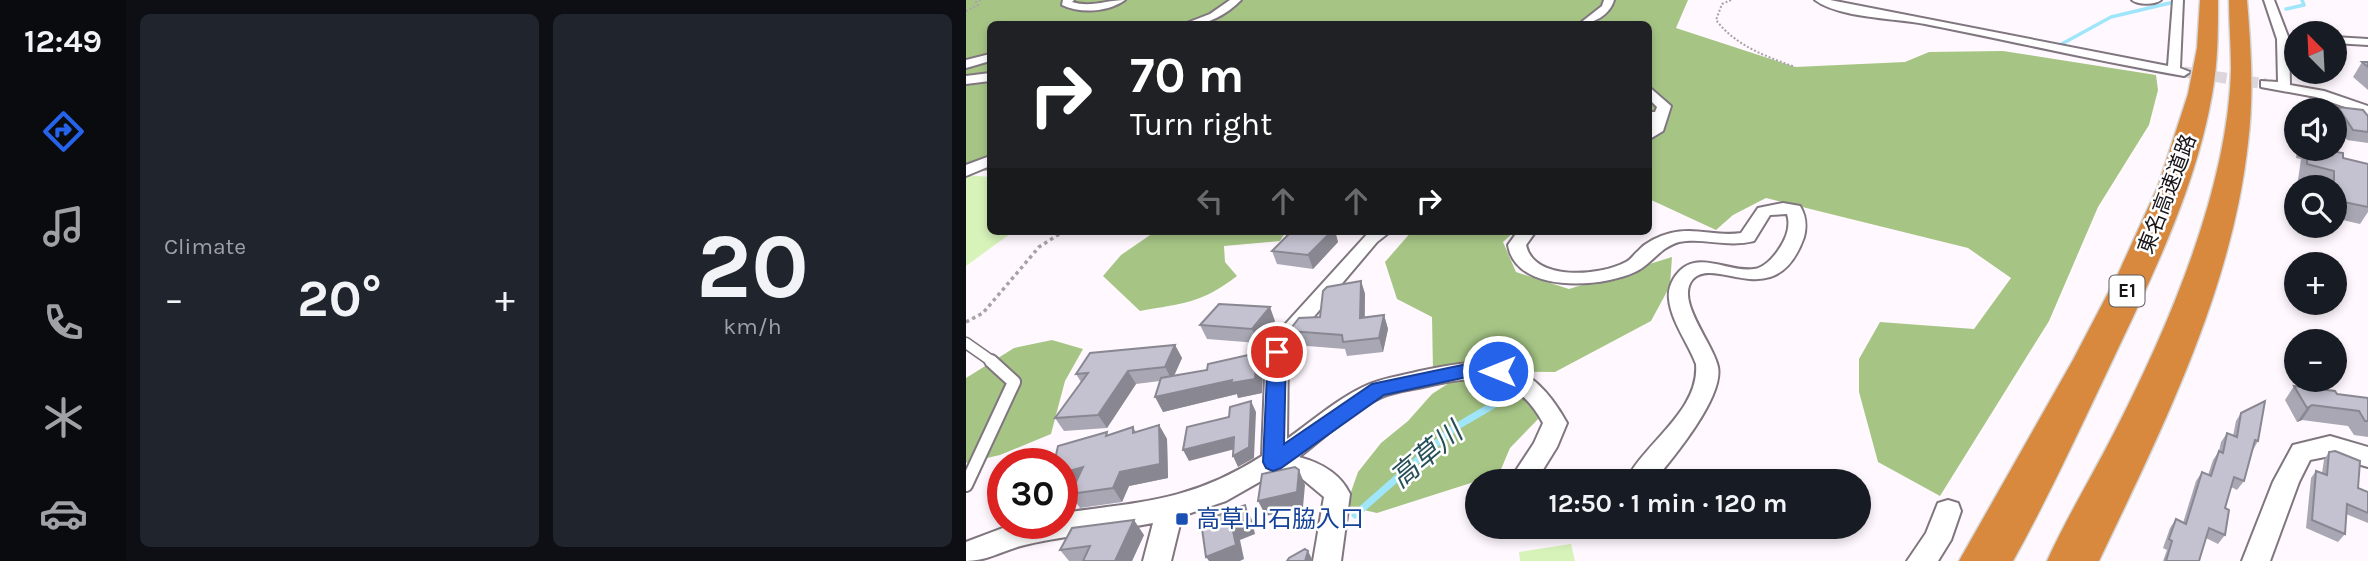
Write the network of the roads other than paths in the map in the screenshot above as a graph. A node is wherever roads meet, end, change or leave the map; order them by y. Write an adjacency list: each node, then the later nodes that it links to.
1 (1069, 0): 2 (street)
2 (1120, 0)
3 (1236, 0): 11 (street)
4 (1609, 0): 12 (street)
5 (1820, 0): 8 (street)
6 (2137, 0): 7 (street)
7 (2156, 0)
8 (2178, 0)
9 (2209, 0): 42 (highway, 東名高速道路 / E1)
10 (2262, 4): 13 (street); 43 (highway)
11 (1198, 21)
12 (1588, 21)
13 (2282, 36): 21 (street)
14 (2347, 41): 15 (street)
15 (2368, 42)
16 (987, 59): 17 (street)
17 (966, 64)
18 (987, 77): 19 (street)
19 (966, 80)
20 (2266, 84): 21 (street)
21 (2284, 86): 23 (street)
22 (1652, 94): 24 (street)
23 (2367, 110)
24 (1654, 116): 25 (street)
25 (1652, 134)
26 (987, 162): 27 (street)
27 (966, 170)
28 (1376, 235): 32 (street)
29 (1524, 235): 34 (street)
30 (966, 343): 35 (lane)
31 (2368, 457): 44 (street)
32 (1273, 462): 33 (street); 36 (street); 40 (street)
33 (1530, 469)
34 (1650, 469)
35 (966, 485)
36 (1171, 508): 38 (street); 39 (street)
37 (1948, 511): 41 (street)
38 (966, 555)
39 (1157, 561)
40 (1327, 561)
41 (1921, 561)
42 (1985, 561)
43 (2073, 561)
44 (2256, 561)

